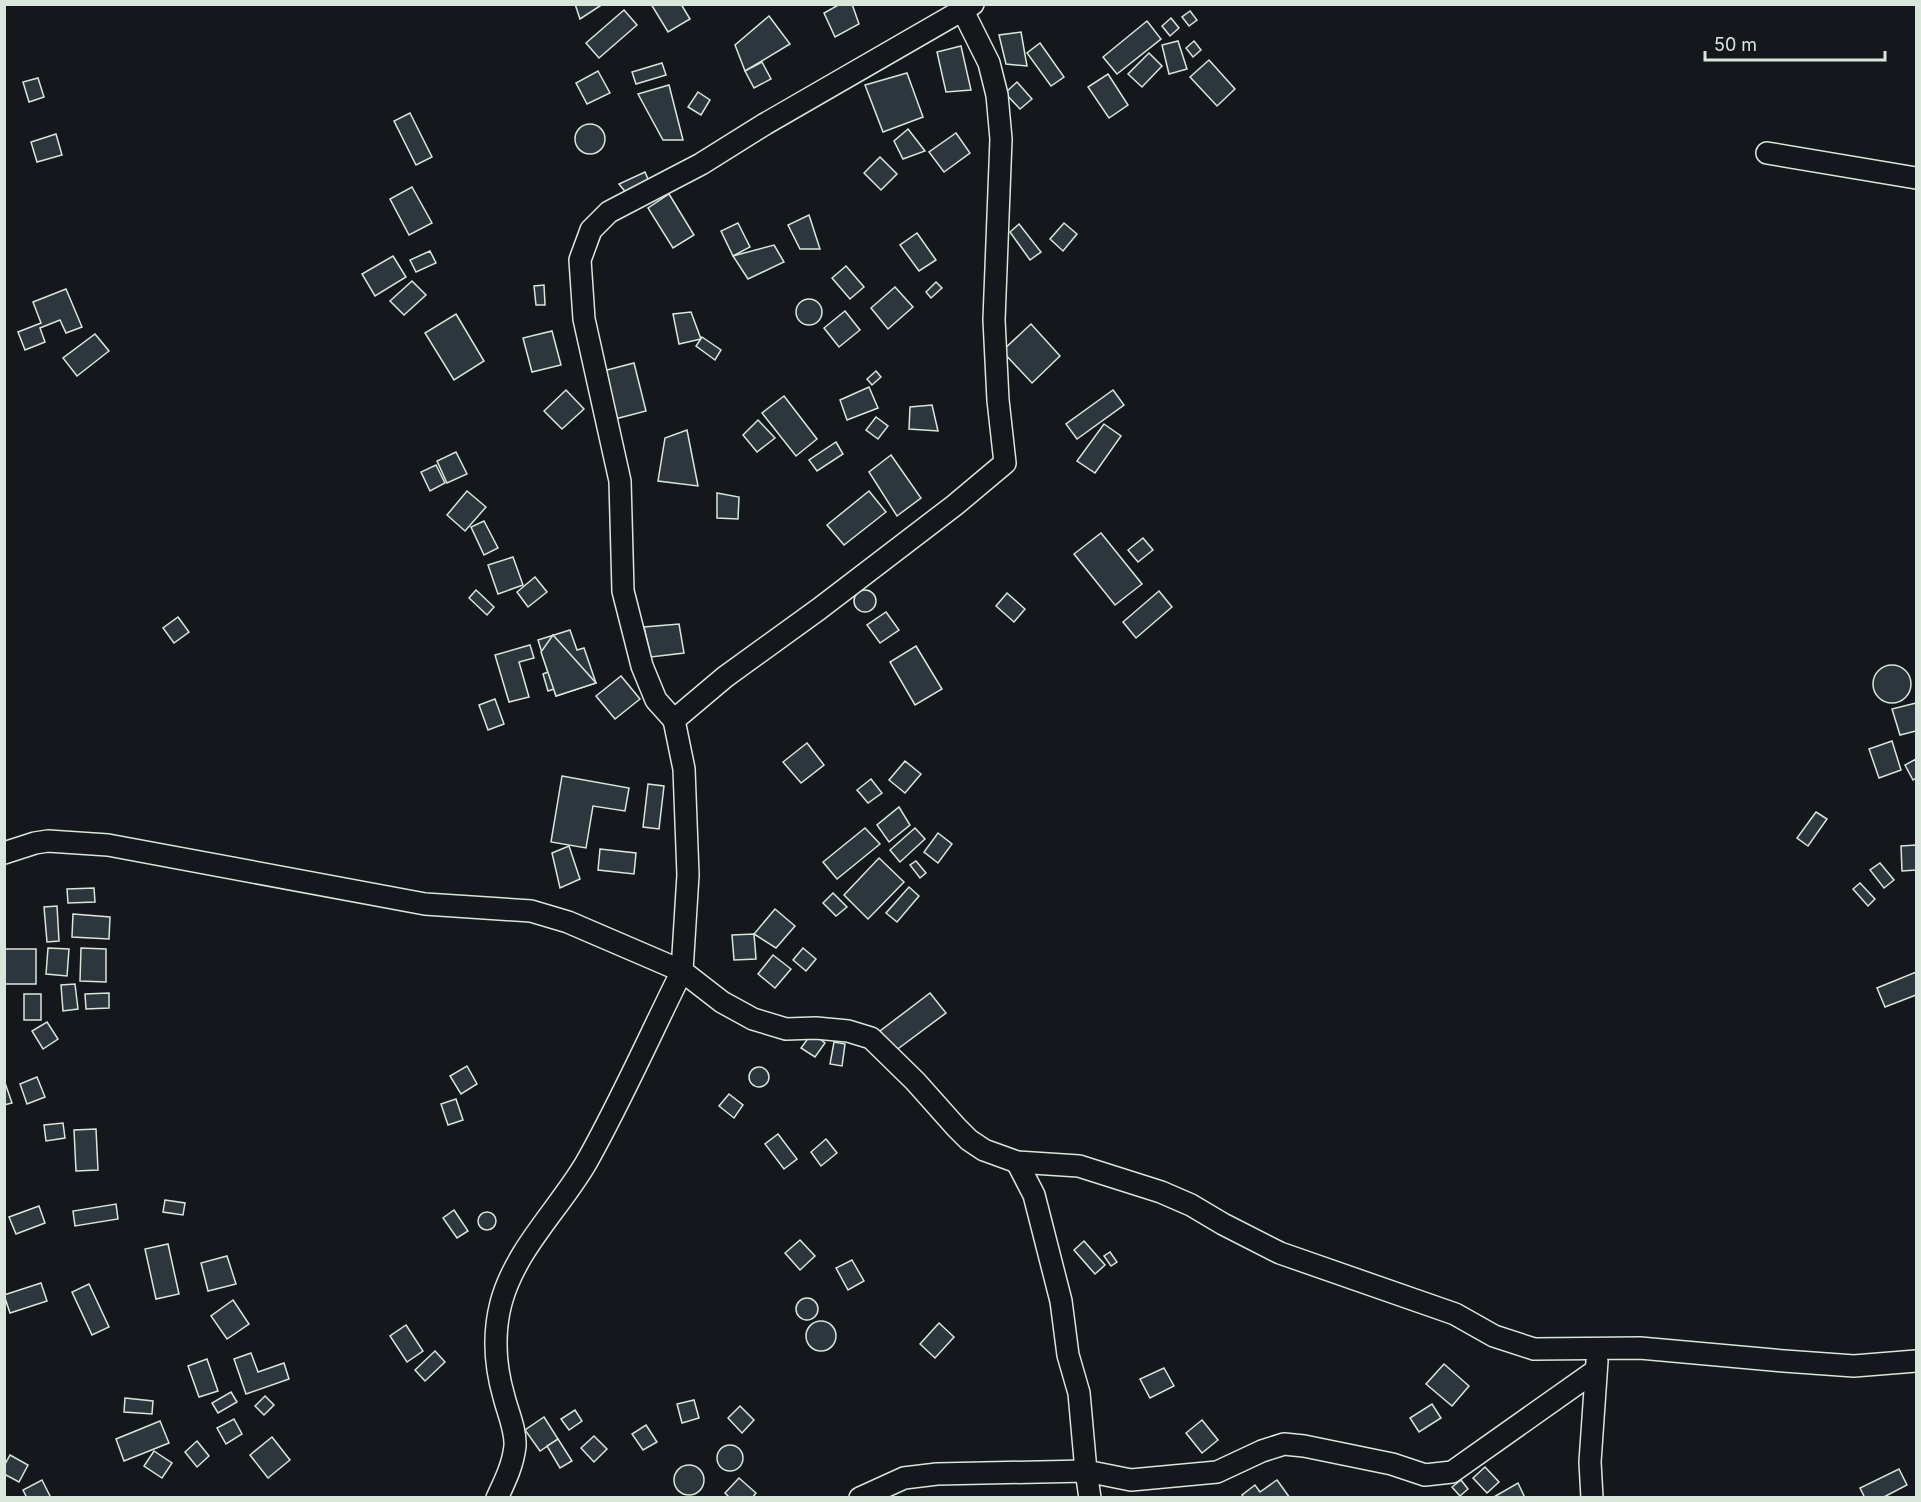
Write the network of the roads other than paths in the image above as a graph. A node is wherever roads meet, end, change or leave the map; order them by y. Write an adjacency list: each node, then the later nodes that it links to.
1 (967, 7): 4 (street); 4 (street)
2 (1767, 153): 3 (street)
3 (1917, 178)
4 (674, 720): 6 (street)
5 (4, 852): 6 (street)
6 (682, 971): 7 (street); 12 (street)
7 (1017, 1162): 8 (street); 11 (street)
8 (1598, 1348): 9 (street); 10 (street)
9 (1917, 1361)
10 (1595, 1371): 11 (street); 15 (street)
11 (1086, 1471): 13 (street); 14 (street)
12 (497, 1497)
13 (860, 1497)
14 (1090, 1497)
15 (1592, 1497)

